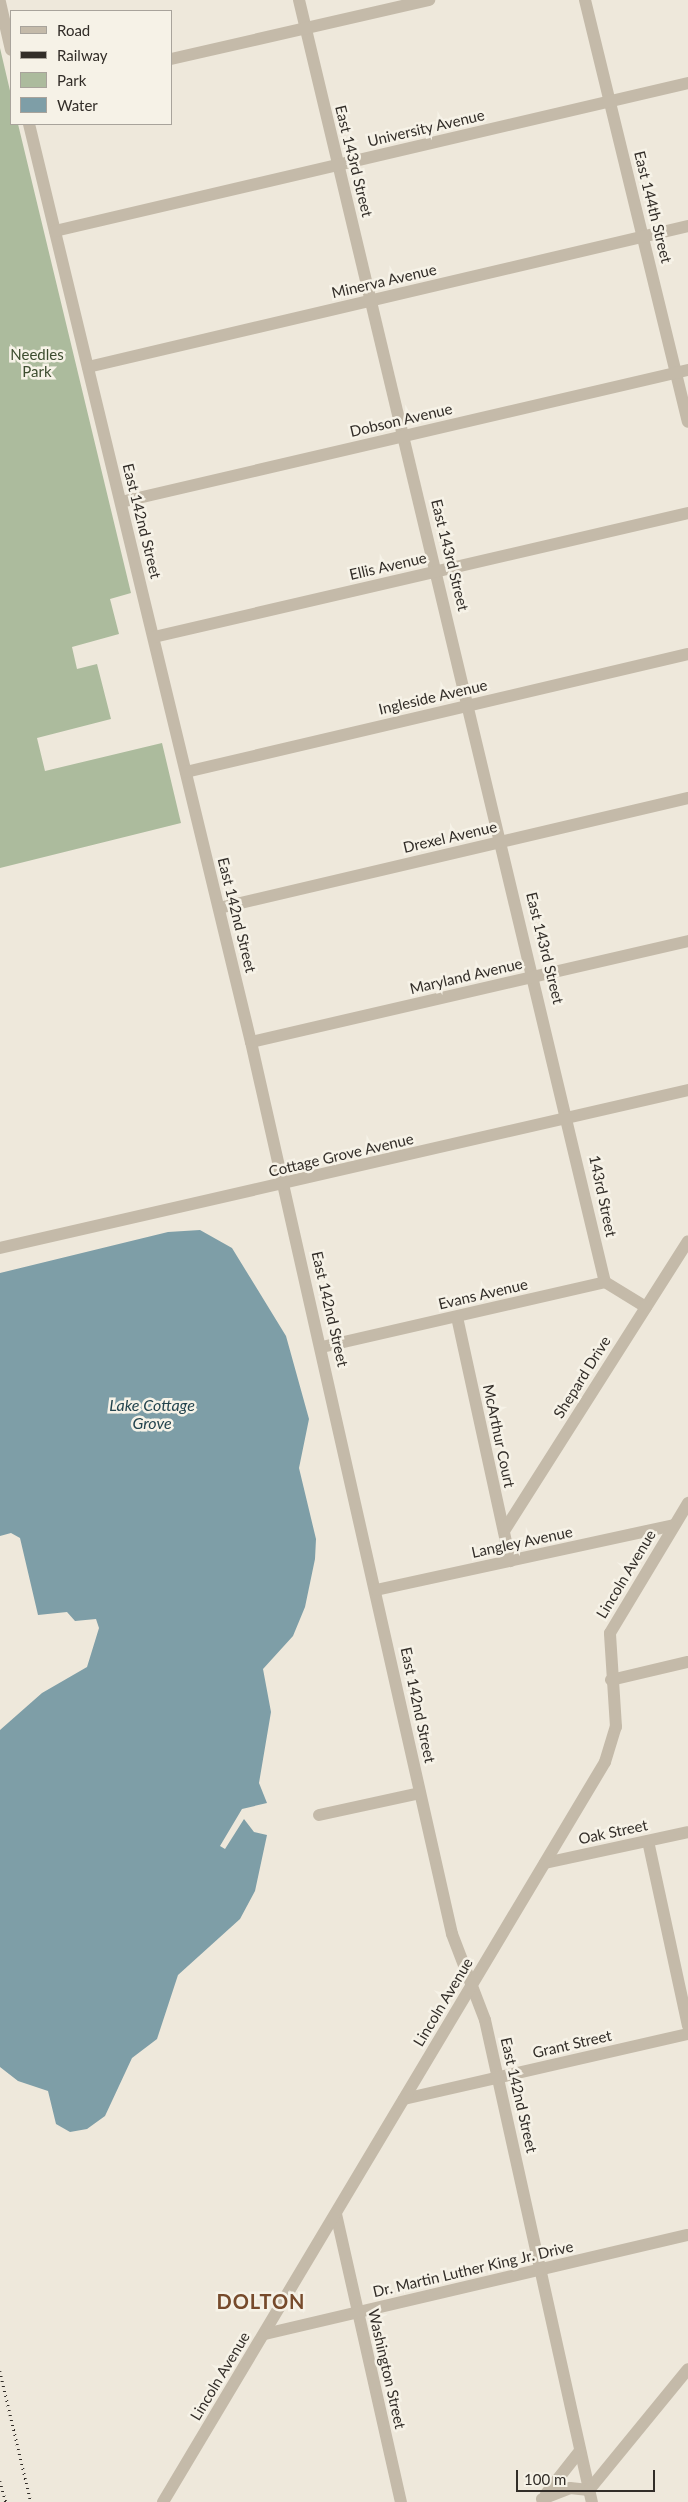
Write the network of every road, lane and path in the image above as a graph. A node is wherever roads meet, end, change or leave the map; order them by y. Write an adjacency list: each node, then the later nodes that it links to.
1 (299, 0): 5 (street, East 143rd Street)
2 (429, 0): 5 (street)
3 (585, 0): 9 (street, East 144th Street)
4 (0, 2): 6 (street)
5 (306, 28): 7 (street); 11 (street, East 143rd Street)
6 (10, 46)
7 (172, 59)
8 (688, 83): 9 (street, University Avenue)
9 (610, 101): 11 (street, University Avenue); 14 (street, East 144th Street)
10 (29, 125): 13 (street, East 142nd Street)
11 (339, 165): 13 (street, University Avenue); 15 (street, East 143rd Street)
12 (688, 226): 14 (street, Minerva Avenue)
13 (55, 231): 16 (street, East 142nd Street)
14 (643, 236): 15 (street, Minerva Avenue); 17 (street, East 144th Street)
15 (372, 300): 16 (street, Minerva Avenue); 19 (street, East 143rd Street)
16 (88, 367): 20 (street, East 142nd Street)
17 (682, 371): 18 (street, East 144th Street); 19 (street, Dobson Avenue)
18 (688, 422)
19 (404, 436): 20 (street, Dobson Avenue); 22 (street, East 143rd Street)
20 (121, 502): 23 (street, East 142nd Street)
21 (688, 513): 22 (street, Ellis Avenue)
22 (437, 571): 23 (street, Ellis Avenue); 25 (street, East 143rd Street)
23 (154, 637): 26 (street, East 142nd Street)
24 (688, 654): 25 (street, Ingleside Avenue)
25 (470, 706): 26 (street, Ingleside Avenue); 28 (street, East 143rd Street)
26 (186, 772): 29 (street, East 142nd Street)
27 (688, 798): 28 (street, Drexel Avenue)
28 (502, 842): 29 (street, Drexel Avenue); 31 (street, East 143rd Street)
29 (219, 908): 32 (street, East 142nd Street)
30 (688, 940): 31 (street, Maryland Avenue)
31 (535, 977): 32 (street, Maryland Avenue); 34 (street, East 143rd Street)
32 (251, 1042): 35 (street, East 142nd Street)
33 (688, 1090): 34 (street, Cottage Grove Avenue)
34 (569, 1117): 35 (street, Cottage Grove Avenue); 38 (street, 143rd Street)
35 (284, 1185): 37 (street, Cottage Grove Avenue); 41 (street, East 142nd Street)
36 (688, 1241): 39 (street, Shepard Drive)
37 (0, 1248)
38 (605, 1282): 39 (street); 40 (street, Evans Avenue)
39 (646, 1307): 44 (street, Shepard Drive)
40 (457, 1317): 41 (street, Evans Avenue); 44 (street, McArthur Court)
41 (322, 1346): 46 (street, East 142nd Street)
42 (688, 1503): 43 (street, Lincoln Avenue)
43 (674, 1525): 45 (street, Langley Avenue); 48 (street, Lincoln Avenue)
44 (504, 1531): 45 (street, McArthur Court)
45 (510, 1561): 46 (street, Langley Avenue)
46 (376, 1590): 49 (street, East 142nd Street)
47 (688, 1662): 48 (street)
48 (611, 1680): 53 (street, Lincoln Avenue)
49 (420, 1793): 50 (street); 54 (street, East 142nd Street)
50 (319, 1815)
51 (688, 1832): 52 (street, Oak Street)
52 (648, 1841): 53 (street, Oak Street); 55 (street)
53 (544, 1863): 54 (street, Lincoln Avenue)
54 (472, 1985): 57 (street, East 142nd Street); 58 (street, Lincoln Avenue)
55 (688, 2026)
56 (688, 2034): 57 (street, Grant Street)
57 (498, 2078): 58 (street, Grant Street); 61 (street, East 142nd Street)
58 (404, 2099): 59 (street, Lincoln Avenue)
59 (336, 2214): 62 (street, Washington Street); 63 (street, Lincoln Avenue)
60 (688, 2235): 61 (street, Dr. Martin Luther King Jr. Drive)
61 (541, 2270): 62 (street, Dr. Martin Luther King Jr. Drive); 65 (street, East 142nd Street)
62 (358, 2312): 63 (street, Dr. Martin Luther King Jr. Drive); 69 (street, Washington Street)
63 (265, 2334): 68 (street, Lincoln Avenue)
64 (688, 2369): 66 (street)
65 (580, 2451): 66 (street, East 142nd Street); 67 (street)
66 (591, 2496): 67 (street)
67 (541, 2501)
68 (163, 2502)
69 (401, 2502)

